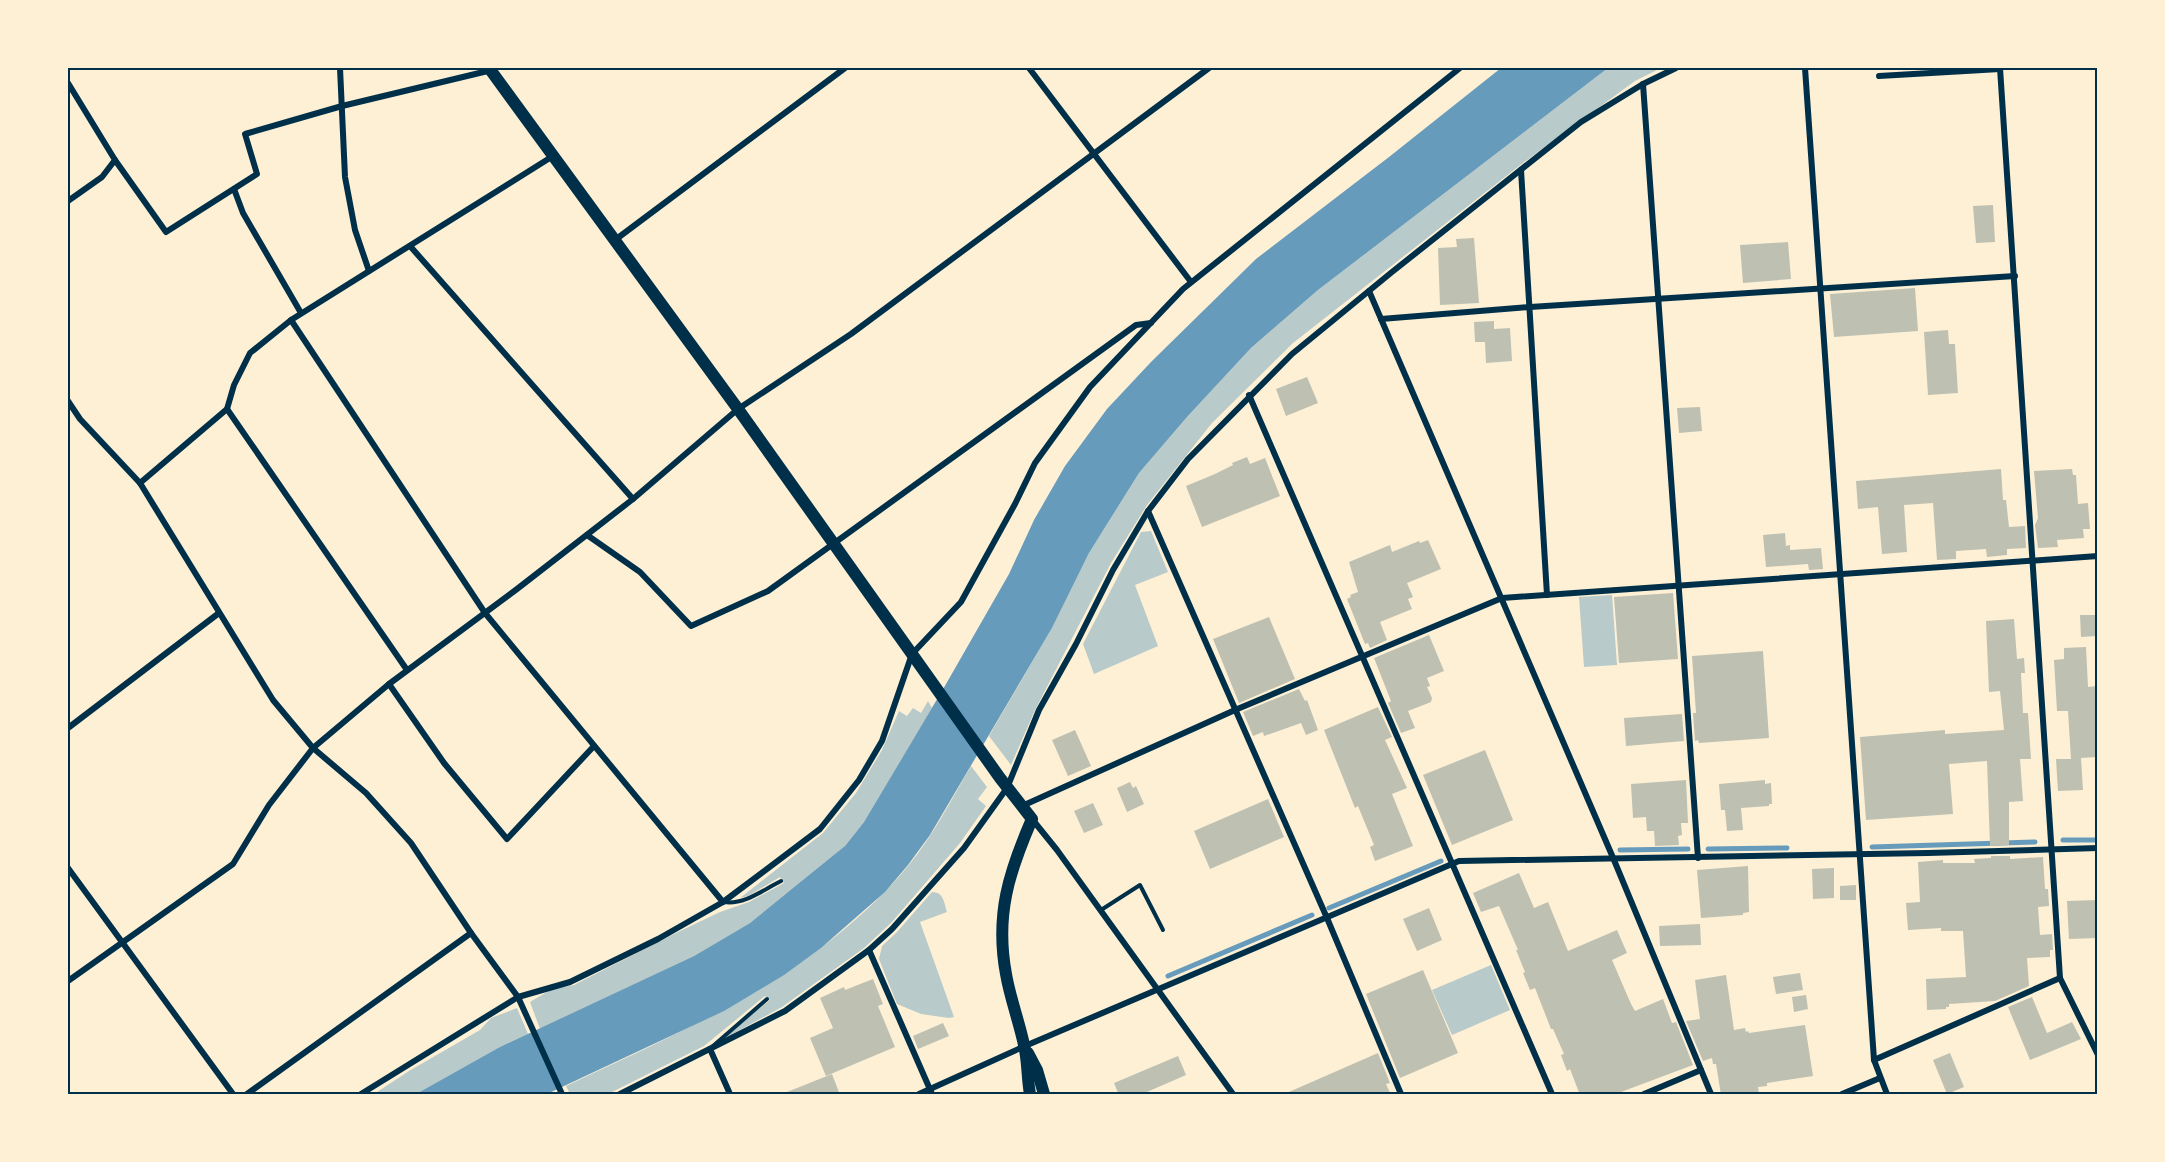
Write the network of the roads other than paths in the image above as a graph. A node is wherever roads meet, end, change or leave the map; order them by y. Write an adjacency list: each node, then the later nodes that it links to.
1 (340, 68): 13 (street)
2 (492, 68): 13 (street); 15 (main road)
3 (845, 68): 20 (street)
4 (1029, 68): 14 (street)
5 (1209, 68): 14 (street)
6 (1460, 68): 24 (street)
7 (1676, 68): 12 (street)
8 (1805, 68): 25 (street)
9 (2000, 68): 10 (street); 23 (street)
10 (1879, 76)
11 (68, 83): 16 (street)
12 (1643, 84): 17 (street); 27 (street)
13 (342, 106): 18 (street); 22 (street)
14 (1094, 153): 24 (street); 35 (street)
15 (553, 156): 20 (main road); 21 (street)
16 (115, 160): 18 (street); 19 (street)
17 (1521, 170): 26 (street); 28 (street)
18 (234, 189): 29 (street)
19 (68, 201)
20 (615, 240): 35 (main road)
21 (410, 246): 22 (street); 38 (street)
22 (369, 271): 29 (street)
23 (2015, 276): 25 (street); 43 (street)
24 (1191, 282): 32 (street)
25 (1820, 289): 27 (street); 44 (street)
26 (1369, 291): 30 (street); 33 (street)
27 (1658, 299): 28 (street); 45 (street)
28 (1530, 307): 30 (street); 46 (street)
29 (302, 313): 31 (street)
30 (1381, 319): 47 (street)
31 (291, 320): 36 (street); 49 (street)
32 (1151, 322): 41 (street); 50 (street)
33 (1250, 395): 39 (street); 51 (street)
34 (69, 406): 37 (street)
35 (738, 409): 38 (street); 41 (main road)
36 (227, 410): 37 (street); 52 (street)
37 (140, 483): 48 (street)
38 (633, 499): 40 (street)
39 (1148, 511): 54 (street); 58 (street)
40 (587, 535): 41 (street); 49 (street)
41 (834, 544): 50 (main road)
42 (2097, 556): 43 (street)
43 (2032, 561): 44 (street); 62 (street)
44 (1841, 574): 45 (street); 63 (street)
45 (1679, 586): 46 (street); 64 (street)
46 (1547, 595): 47 (street)
47 (1502, 598): 51 (street); 65 (street)
48 (219, 613): 55 (street); 57 (street)
49 (485, 613): 52 (street); 56 (street)
50 (912, 654): 58 (main road); 69 (street)
51 (1364, 656): 54 (street); 66 (street)
52 (407, 670): 53 (street)
53 (389, 684): 56 (street); 57 (street)
54 (1235, 710): 59 (street); 71 (street)
55 (68, 728)
56 (594, 746): 69 (street)
57 (313, 748): 73 (street); 74 (street)
58 (1004, 783): 59 (main road); 75 (street)
59 (1022, 806): 60 (main road)
60 (1032, 819): 70 (street); 81 (main road)
61 (2097, 848): 62 (street)
62 (2051, 849): 63 (street); 76 (street)
63 (1861, 855): 64 (street); 84 (street)
64 (1698, 858): 65 (street)
65 (1614, 860): 66 (street); 85 (street)
66 (1452, 864): 71 (street); 99 (street)
67 (68, 868): 74 (street)
68 (781, 881): 69 (lane)
69 (723, 902): 80 (street)
70 (1101, 911): 72 (lane); 78 (street)
71 (1327, 918): 78 (street); 98 (street)
72 (1163, 930)
73 (471, 933): 80 (street); 89 (street)
74 (121, 942): 77 (street); 88 (street)
75 (869, 950): 82 (street); 87 (street)
76 (2060, 978): 83 (street); 84 (street)
77 (68, 981)
78 (1158, 991): 81 (street); 97 (street)
79 (767, 999): 82 (lane)
80 (520, 1000): 90 (street); 91 (street)
81 (1024, 1046): 87 (street); 95 (main road); 96 (main road)
82 (710, 1049): 92 (street); 93 (street)
83 (2097, 1055)
84 (1874, 1060): 86 (street)
85 (1701, 1070): 100 (street); 101 (street)
86 (1880, 1078): 102 (street); 103 (street)
87 (931, 1092): 94 (street)
88 (233, 1095)
89 (247, 1095)
90 (361, 1095)
91 (562, 1095)
92 (620, 1095)
93 (730, 1095)
94 (919, 1095)
95 (1030, 1095)
96 (1044, 1095)
97 (1233, 1095)
98 (1401, 1095)
99 (1552, 1095)
100 (1644, 1095)
101 (1711, 1095)
102 (1842, 1095)
103 (1887, 1095)

